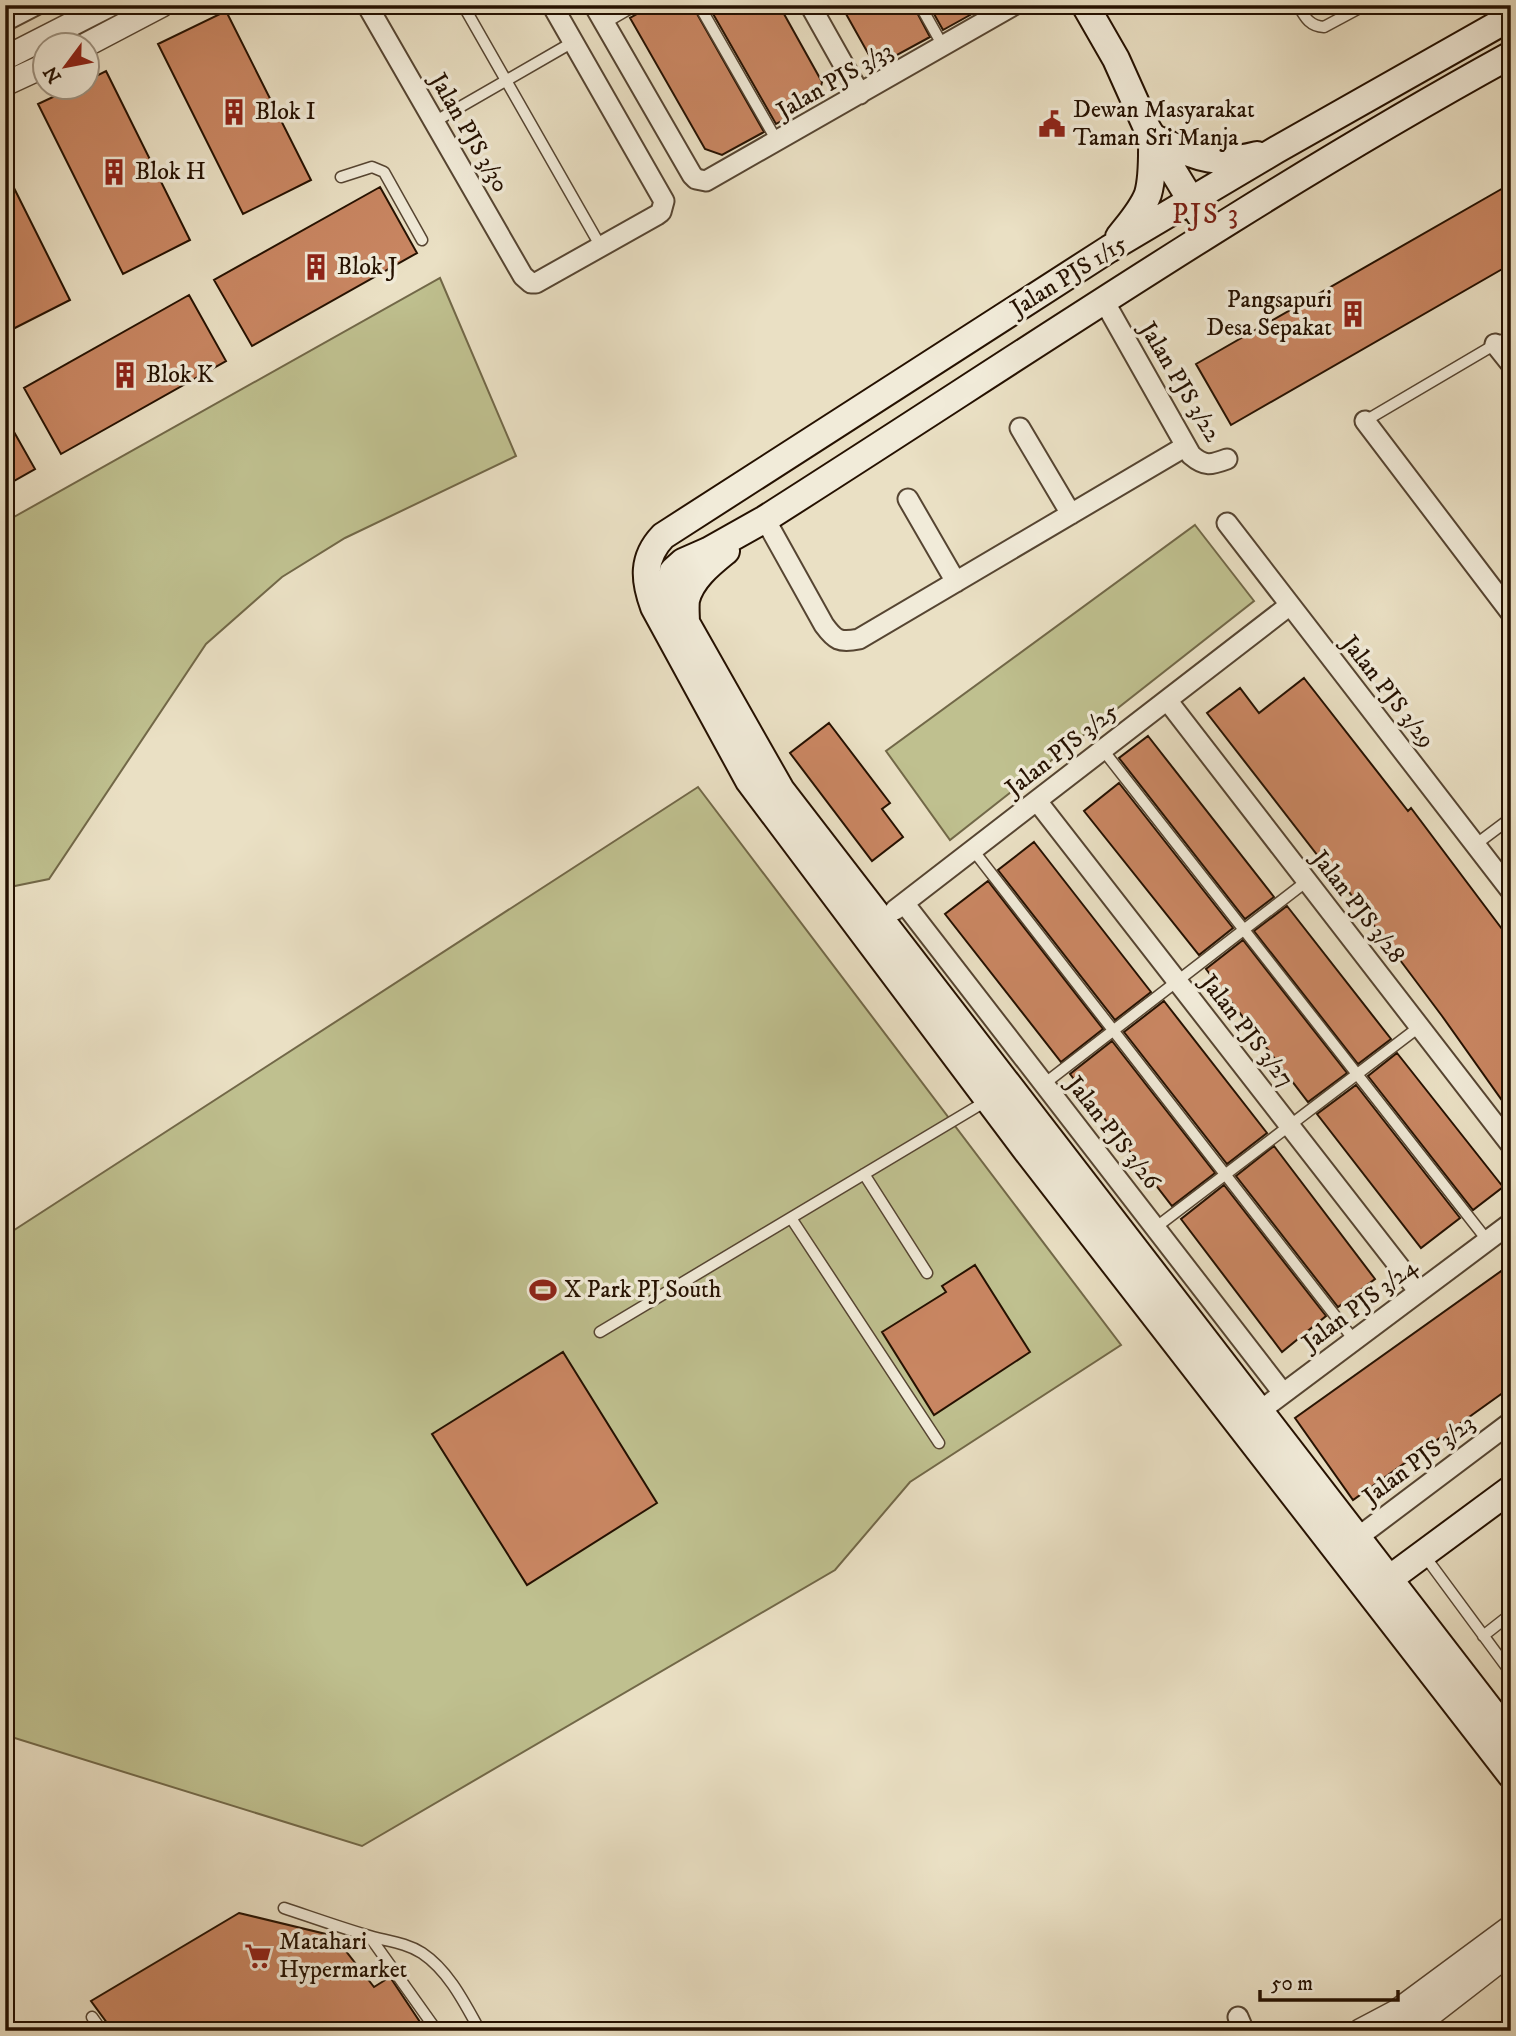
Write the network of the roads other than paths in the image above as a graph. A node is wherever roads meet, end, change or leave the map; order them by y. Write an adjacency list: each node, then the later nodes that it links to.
1 (36, 5): 17 (street)
2 (109, 5): 23 (street)
3 (162, 5): 19 (street)
4 (368, 5): 28 (street, Jalan PJS 3/30)
5 (463, 5): 25 (lane)
6 (552, 5): 20 (street)
7 (594, 5): 18 (street)
8 (636, 5): 18 (lane)
9 (699, 5): 30 (lane)
10 (810, 5): 27 (street)
11 (920, 5): 21 (lane)
12 (1014, 5): 21 (street, Jalan PJS 3/33)
13 (1085, 5): 29 (main road)
14 (1298, 5): 15 (lane)
15 (1365, 5)
16 (1511, 17): 31 (main road, Jalan PJS 1/15)
17 (5, 21)
18 (605, 23): 30 (street, Jalan PJS 3/33)
19 (102, 37)
20 (573, 42): 25 (lane); 36 (street)
21 (943, 46): 27 (street, Jalan PJS 3/33)
22 (1511, 55): 34 (main road, Jalan PJS 1/15)
23 (5, 58)
24 (32, 71): 26 (street)
25 (506, 81): 28 (lane); 36 (lane)
26 (5, 84)
27 (860, 93): 30 (street, Jalan PJS 3/33)
28 (434, 122): 36 (street, Jalan PJS 3/30)
29 (1152, 137): 31 (main road); 33 (main road); 37 (main road)
30 (778, 142)
31 (1276, 150): 33 (main road, Jalan PJS 1/15)
32 (341, 177): 35 (lane)
33 (1191, 200): 34 (main road); 37 (main road, Jalan PJS 1/15)
34 (1210, 232): 38 (main road, Jalan PJS 1/15)
35 (422, 240)
36 (601, 247)
37 (1109, 249): 49 (main road, Jalan PJS 1/15)
38 (1104, 301): 43 (street, Jalan PJS 3/22); 47 (main road, Jalan PJS 1/15)
39 (1503, 340): 40 (street); 41 (lane)
40 (1511, 364)
41 (1364, 421): 53 (street)
42 (1020, 428): 46 (street)
43 (1186, 446): 44 (street, Jalan PJS 3/22); 46 (street)
44 (1227, 459)
45 (908, 499): 51 (street)
46 (1071, 514): 51 (street)
47 (765, 519): 50 (main road, Jalan PJS 1/15); 51 (street); 54 (main road)
48 (1227, 523): 52 (street, Jalan PJS 3/29)
49 (648, 561): 50 (main road); 64 (main road)
50 (673, 571): 54 (main road)
51 (956, 582)
52 (1290, 605): 55 (street, Jalan PJS 3/25); 59 (street, Jalan PJS 3/29)
53 (1511, 613)
54 (686, 623): 64 (main road)
55 (1167, 700): 56 (street, Jalan PJS 3/25); 61 (street, Jalan PJS 3/28)
56 (1103, 750): 57 (street, Jalan PJS 3/25); 65 (lane)
57 (1037, 801): 60 (street, Jalan PJS 3/25); 66 (street, Jalan PJS 3/27)
58 (1511, 818): 59 (lane)
59 (1475, 845): 62 (street, Jalan PJS 3/29)
60 (973, 850): 63 (street, Jalan PJS 3/25); 68 (lane)
61 (1307, 881): 65 (lane); 67 (street, Jalan PJS 3/28)
62 (1511, 891)
63 (904, 903): 64 (street, Jalan PJS 3/25); 70 (street, Jalan PJS 3/26)
64 (873, 927): 71 (main road); 85 (main road)
65 (1244, 930): 66 (lane); 69 (lane)
66 (1177, 981): 68 (lane); 72 (street, Jalan PJS 3/27)
67 (1419, 1027): 69 (lane); 73 (street, Jalan PJS 3/28)
68 (1114, 1031): 70 (lane); 75 (lane)
69 (1357, 1074): 72 (lane); 79 (lane)
70 (1044, 1084): 78 (street, Jalan PJS 3/26)
71 (989, 1100): 74 (lane); 85 (main road)
72 (1289, 1126): 75 (lane); 81 (street, Jalan PJS 3/27)
73 (1511, 1145)
74 (864, 1174): 76 (lane); 80 (lane)
75 (1225, 1175): 78 (lane); 83 (lane)
76 (791, 1218): 82 (lane); 87 (lane)
77 (1511, 1223): 79 (street, Jalan PJS 3/24)
78 (1155, 1228): 84 (street, Jalan PJS 3/26)
79 (1487, 1240): 81 (street, Jalan PJS 3/24)
80 (927, 1273)
81 (1419, 1292): 83 (street, Jalan PJS 3/24)
82 (600, 1332)
83 (1354, 1340): 84 (street, Jalan PJS 3/24)
84 (1283, 1393): 85 (street, Jalan PJS 3/24)
85 (1249, 1419): 89 (main road); 91 (main road)
86 (1511, 1422): 89 (street, Jalan PJS 3/23)
87 (939, 1443)
88 (1511, 1489): 90 (main road)
89 (1357, 1538): 91 (main road)
90 (1424, 1555): 91 (main road); 93 (lane)
91 (1380, 1586): 95 (main road); 96 (main road)
92 (1511, 1614): 93 (lane)
93 (1483, 1636): 94 (lane)
94 (1511, 1673)
95 (1511, 1737)
96 (1511, 1775)
97 (284, 1908): 99 (lane)
98 (1511, 1927): 107 (street)
99 (370, 1937): 103 (lane); 104 (lane)
100 (1511, 1952): 108 (street)
101 (92, 2017): 102 (lane)
102 (102, 2031)
103 (437, 2031)
104 (480, 2031)
105 (517, 2031): 106 (lane)
106 (536, 2031)
107 (1360, 2031)
108 (1409, 2031)

